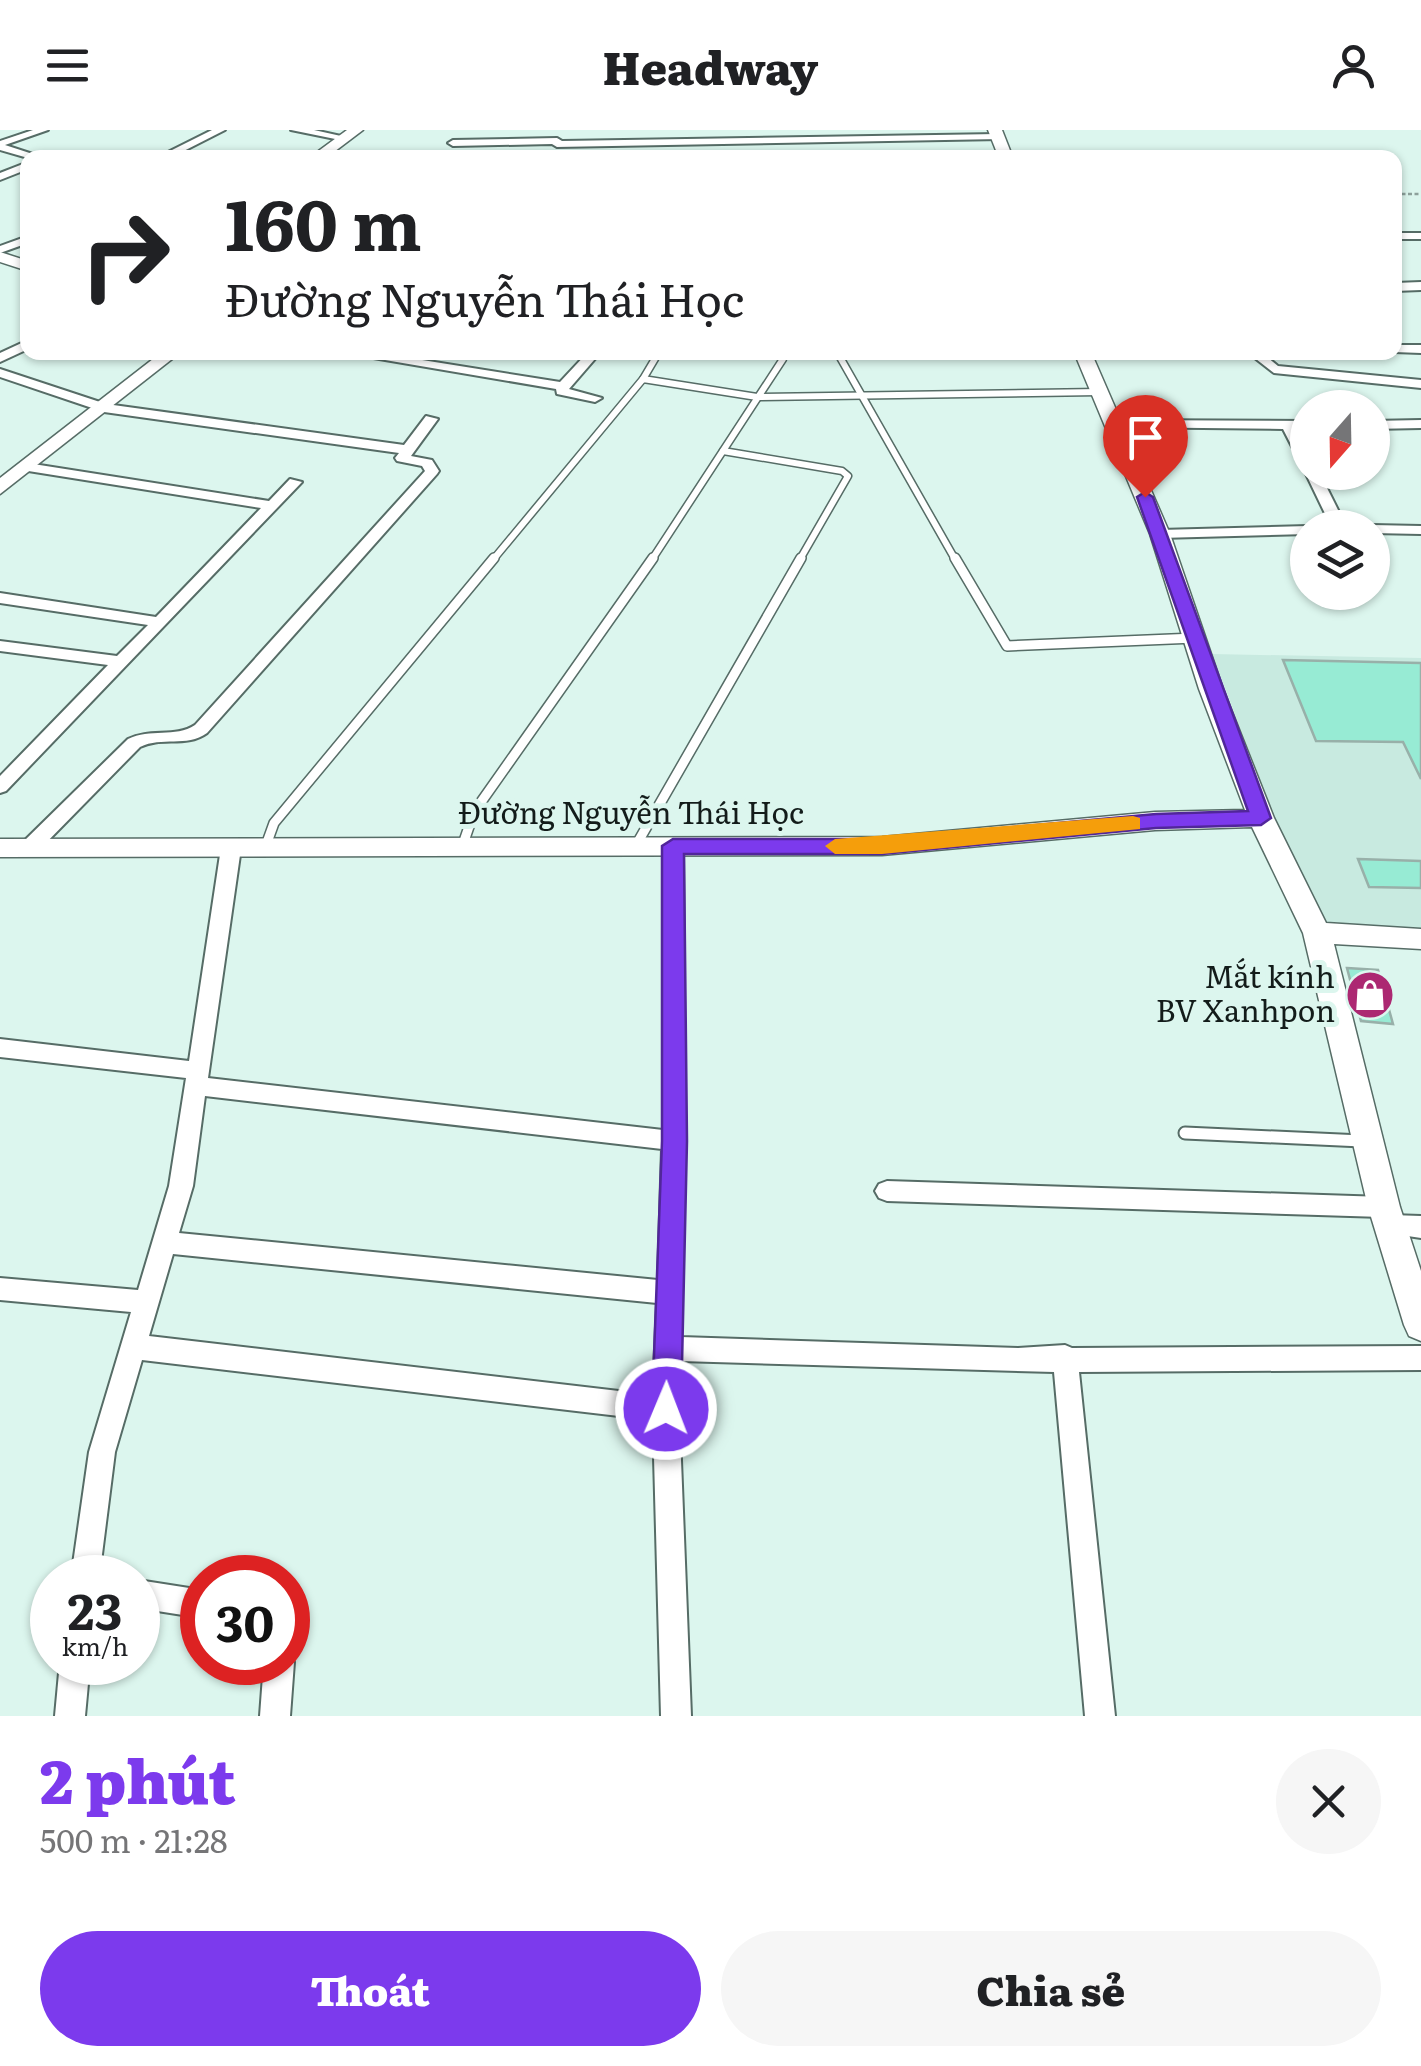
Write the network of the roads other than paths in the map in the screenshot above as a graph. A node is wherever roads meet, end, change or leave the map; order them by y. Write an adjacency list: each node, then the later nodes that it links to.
1 (44, 130): 8 (street)
2 (220, 130): 9 (street)
3 (296, 130): 4 (street)
4 (351, 134): 10 (street)
5 (997, 134): 6 (street)
6 (557, 138): 7 (street)
7 (453, 143)
8 (0, 145)
9 (178, 150)
10 (328, 150)
11 (163, 360): 27 (street)
12 (409, 360): 22 (street)
13 (587, 360): 22 (street)
14 (654, 360): 20 (lane)
15 (782, 360): 25 (lane)
16 (841, 360): 24 (lane)
17 (1085, 360): 23 (street)
18 (1263, 360): 21 (street)
19 (0, 374): 27 (street)
20 (642, 379): 25 (lane); 57 (lane)
21 (1421, 384)
22 (563, 386): 26 (street)
23 (1099, 392): 24 (lane); 29 (street)
24 (860, 396): 25 (lane); 46 (lane)
25 (757, 397): 35 (lane)
26 (595, 398)
27 (104, 408): 34 (street); 36 (street)
28 (431, 420): 34 (street)
29 (1115, 424): 32 (street); 43 (street)
30 (1421, 424): 31 (street)
31 (1390, 425)
32 (1288, 426): 33 (street)
33 (1290, 430)
34 (407, 450): 55 (street)
35 (723, 450): 52 (lane); 53 (lane)
36 (27, 467): 38 (street); 39 (street)
37 (295, 482): 39 (street)
38 (0, 488)
39 (274, 506): 45 (street)
40 (1390, 529): 42 (street)
41 (1290, 530): 43 (street)
42 (1421, 530)
43 (1160, 534): 46 (street)
44 (0, 598): 45 (street)
45 (160, 622): 48 (street)
46 (1195, 638): 50 (street)
47 (0, 646): 48 (street)
48 (122, 662): 49 (street)
49 (0, 787)
50 (1261, 818): 51 (street, Đường Nguyễn Thái Học); 58 (street)
51 (673, 846): 53 (street, Đường Nguyễn Thái Học); 63 (street)
52 (462, 847): 53 (street, Đường Nguyễn Thái Học); 57 (street, Đường Nguyễn Thái Học)
53 (635, 847)
54 (0, 848): 55 (street, Đường Nguyễn Thái Học)
55 (29, 848): 56 (street, Đường Nguyễn Thái Học)
56 (231, 848): 57 (street, Đường Nguyễn Thái Học); 61 (street)
57 (265, 848)
58 (1317, 933): 59 (street); 64 (street)
59 (1421, 939)
60 (0, 1048): 61 (street)
61 (197, 1078): 63 (street); 67 (street)
62 (1185, 1133): 64 (lane)
63 (674, 1141): 69 (street)
64 (1368, 1142): 66 (street)
65 (887, 1192): 66 (street)
66 (1398, 1219): 71 (street)
67 (163, 1242): 69 (street); 70 (street)
68 (0, 1289): 70 (street)
69 (670, 1293): 73 (street)
70 (148, 1302): 72 (street)
71 (1421, 1325)
72 (136, 1347): 76 (street); 77 (street)
73 (668, 1349): 74 (street); 76 (street)
74 (1064, 1357): 75 (street); 83 (street)
75 (1421, 1358)
76 (666, 1409): 82 (street)
77 (88, 1555)
78 (73, 1685): 80 (street)
79 (277, 1685): 81 (street)
80 (70, 1716)
81 (274, 1716)
82 (676, 1716)
83 (1100, 1716)

